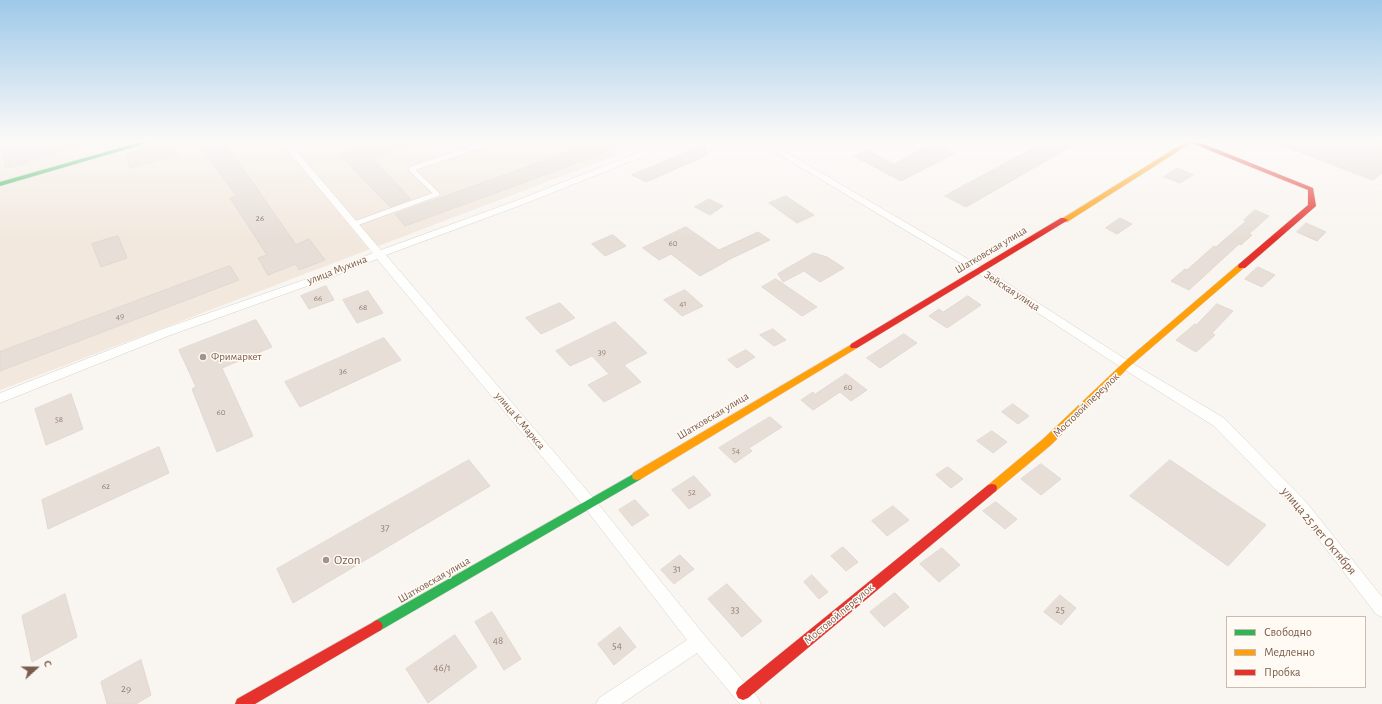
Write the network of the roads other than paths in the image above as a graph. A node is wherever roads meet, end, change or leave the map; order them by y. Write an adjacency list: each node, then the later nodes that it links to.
1 (36, 174): 8 (street)
2 (312, 174): 9 (street, улица К.Маркса)
3 (416, 174): 9 (lane)
4 (592, 174): 10 (street, улица Мухина)
5 (817, 174): 11 (street, Зейская улица)
6 (1138, 174): 11 (street, Шатковская улица)
7 (1273, 174): 12 (street, Мостовой переулок)
8 (0, 184)
9 (354, 224): 10 (street, улица К.Маркса)
10 (379, 254): 13 (street, улица Мухина); 15 (street, улица К.Маркса)
11 (981, 271): 12 (street, Зейская улица); 15 (street, Шатковская улица)
12 (1126, 365): 14 (street, Зейская улица); 18 (street, Мостовой переулок)
13 (0, 398)
14 (1219, 422): 16 (street, улица 25 лет Октября)
15 (590, 504): 17 (street, улица К.Маркса); 19 (street, Шатковская улица)
16 (1382, 609)
17 (698, 642): 18 (street, улица К.Маркса); 20 (street)
18 (743, 693): 21 (street, улица К.Маркса)
19 (242, 704)
20 (605, 704)
21 (752, 704)

